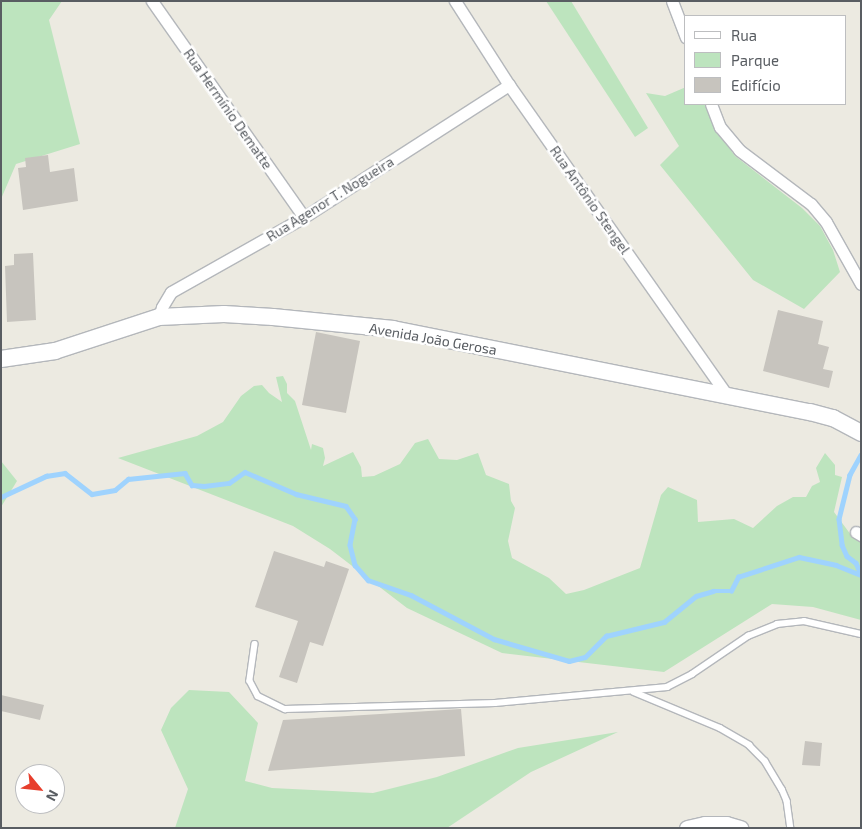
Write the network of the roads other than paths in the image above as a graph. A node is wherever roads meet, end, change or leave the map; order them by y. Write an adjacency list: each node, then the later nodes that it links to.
1 (152, 1): 7 (street, Rua Hermínio Dematte)
2 (454, 1): 5 (street, Rua Antônio Stengel)
3 (672, 1): 4 (street)
4 (684, 32)
5 (509, 85): 7 (street, Rua Agenor T. Nogueira); 11 (street, Rua Antônio Stengel)
6 (711, 105): 8 (street)
7 (304, 217): 9 (street, Rua Agenor T. Nogueira)
8 (861, 284)
9 (160, 317): 10 (main road, Avenida João Gerosa); 11 (main road, Avenida João Gerosa)
10 (1, 359)
11 (728, 397): 12 (main road, Avenida João Gerosa)
12 (861, 433)
13 (861, 634): 15 (lane)
14 (255, 644): 15 (lane)
15 (632, 691): 18 (lane)
16 (687, 828): 17 (street)
17 (740, 828)
18 (791, 828)

